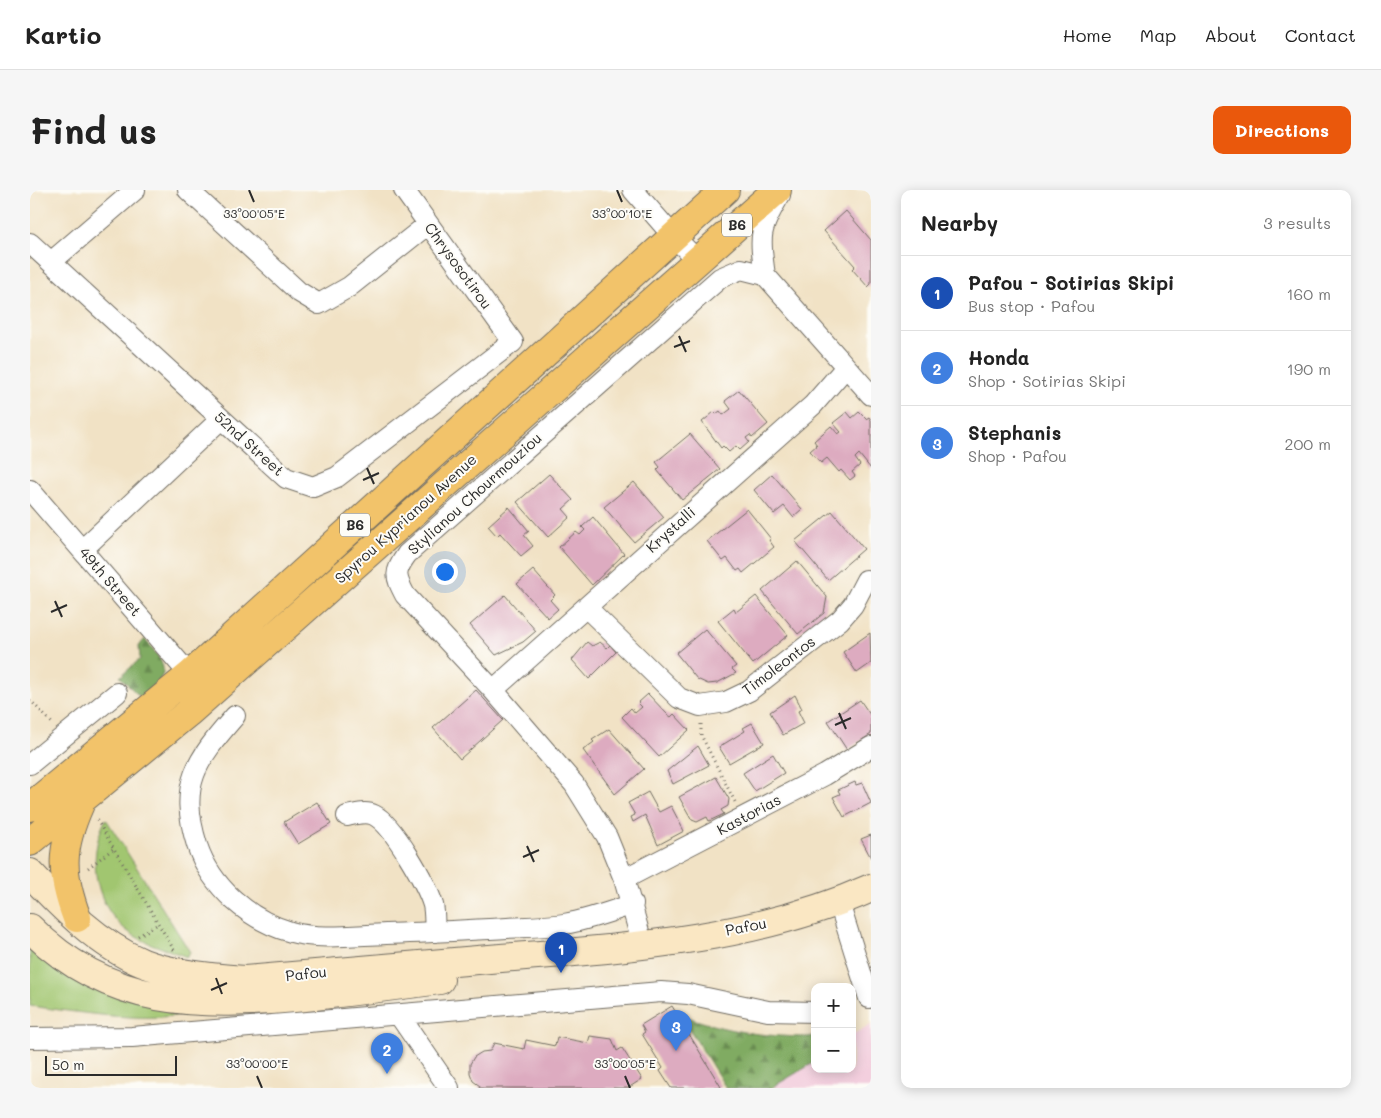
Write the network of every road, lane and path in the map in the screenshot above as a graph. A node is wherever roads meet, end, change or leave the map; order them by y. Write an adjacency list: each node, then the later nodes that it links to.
1 (136, 190): 12 (street)
2 (188, 190): 8 (street)
3 (404, 190): 8 (street, Chrysosotirou)
4 (633, 190): 9 (street)
5 (724, 190): 9 (main road, Spyrou Kyprianou Avenue / B6)
6 (777, 190): 11 (main road, Spyrou Kyprianou Avenue / B6)
7 (783, 190): 13 (street)
8 (427, 224): 14 (street, Chrysosotirou)
9 (673, 236): 11 (street); 22 (main road, Spyrou Kyprianou Avenue / B6)
10 (30, 243): 12 (street, 52nd Street)
11 (697, 260): 32 (main road, Spyrou Kyprianou Avenue / B6)
12 (51, 262): 17 (street, 52nd Street)
13 (765, 275): 15 (street); 23 (street, Stylianou Chourmouziou)
14 (513, 342): 17 (street, 52nd Street)
15 (846, 368): 16 (street); 21 (street, Krystalli)
16 (871, 394)
17 (222, 419): 19 (street)
18 (30, 490): 19 (street, 49th Street)
19 (82, 550): 22 (street, 49th Street)
20 (866, 580): 26 (street, Timoleontos)
21 (586, 607): 23 (street, Krystalli); 26 (street)
22 (190, 675): 31 (main road, Spyrou Kyprianou Avenue / B6)
23 (493, 690): 37 (street, Stylianou Chourmouziou)
24 (117, 693): 28 (street)
25 (30, 700): 28 (path)
26 (700, 706): 34 (path)
27 (235, 716): 43 (street)
28 (65, 737): 30 (street)
29 (871, 747): 34 (street, Kastorias)
30 (30, 764)
31 (30, 807)
32 (88, 809): 35 (main road, Spyrou Kyprianou Avenue / B6); 41 (main road); 46 (path)
33 (348, 816): 43 (street)
34 (743, 818): 37 (street, Kastorias)
35 (30, 842)
36 (30, 873): 41 (main road, Pafou)
37 (624, 879): 40 (street, Stylianou Chourmouziou)
38 (871, 888): 39 (main road, Pafou)
39 (839, 902): 44 (main road, Pafou); 47 (street)
40 (632, 904): 43 (street); 44 (street, Stylianou Chourmouziou)
41 (77, 918): 46 (main road, Pafou)
42 (30, 928): 45 (main road, Pafou)
43 (435, 932)
44 (643, 946): 45 (main road, Pafou)
45 (616, 949): 46 (main road, Pafou)
46 (176, 971)
47 (864, 1000)
48 (811, 1012): 49 (street)
49 (399, 1015): 50 (street); 51 (street)
50 (30, 1038)
51 (449, 1088)

